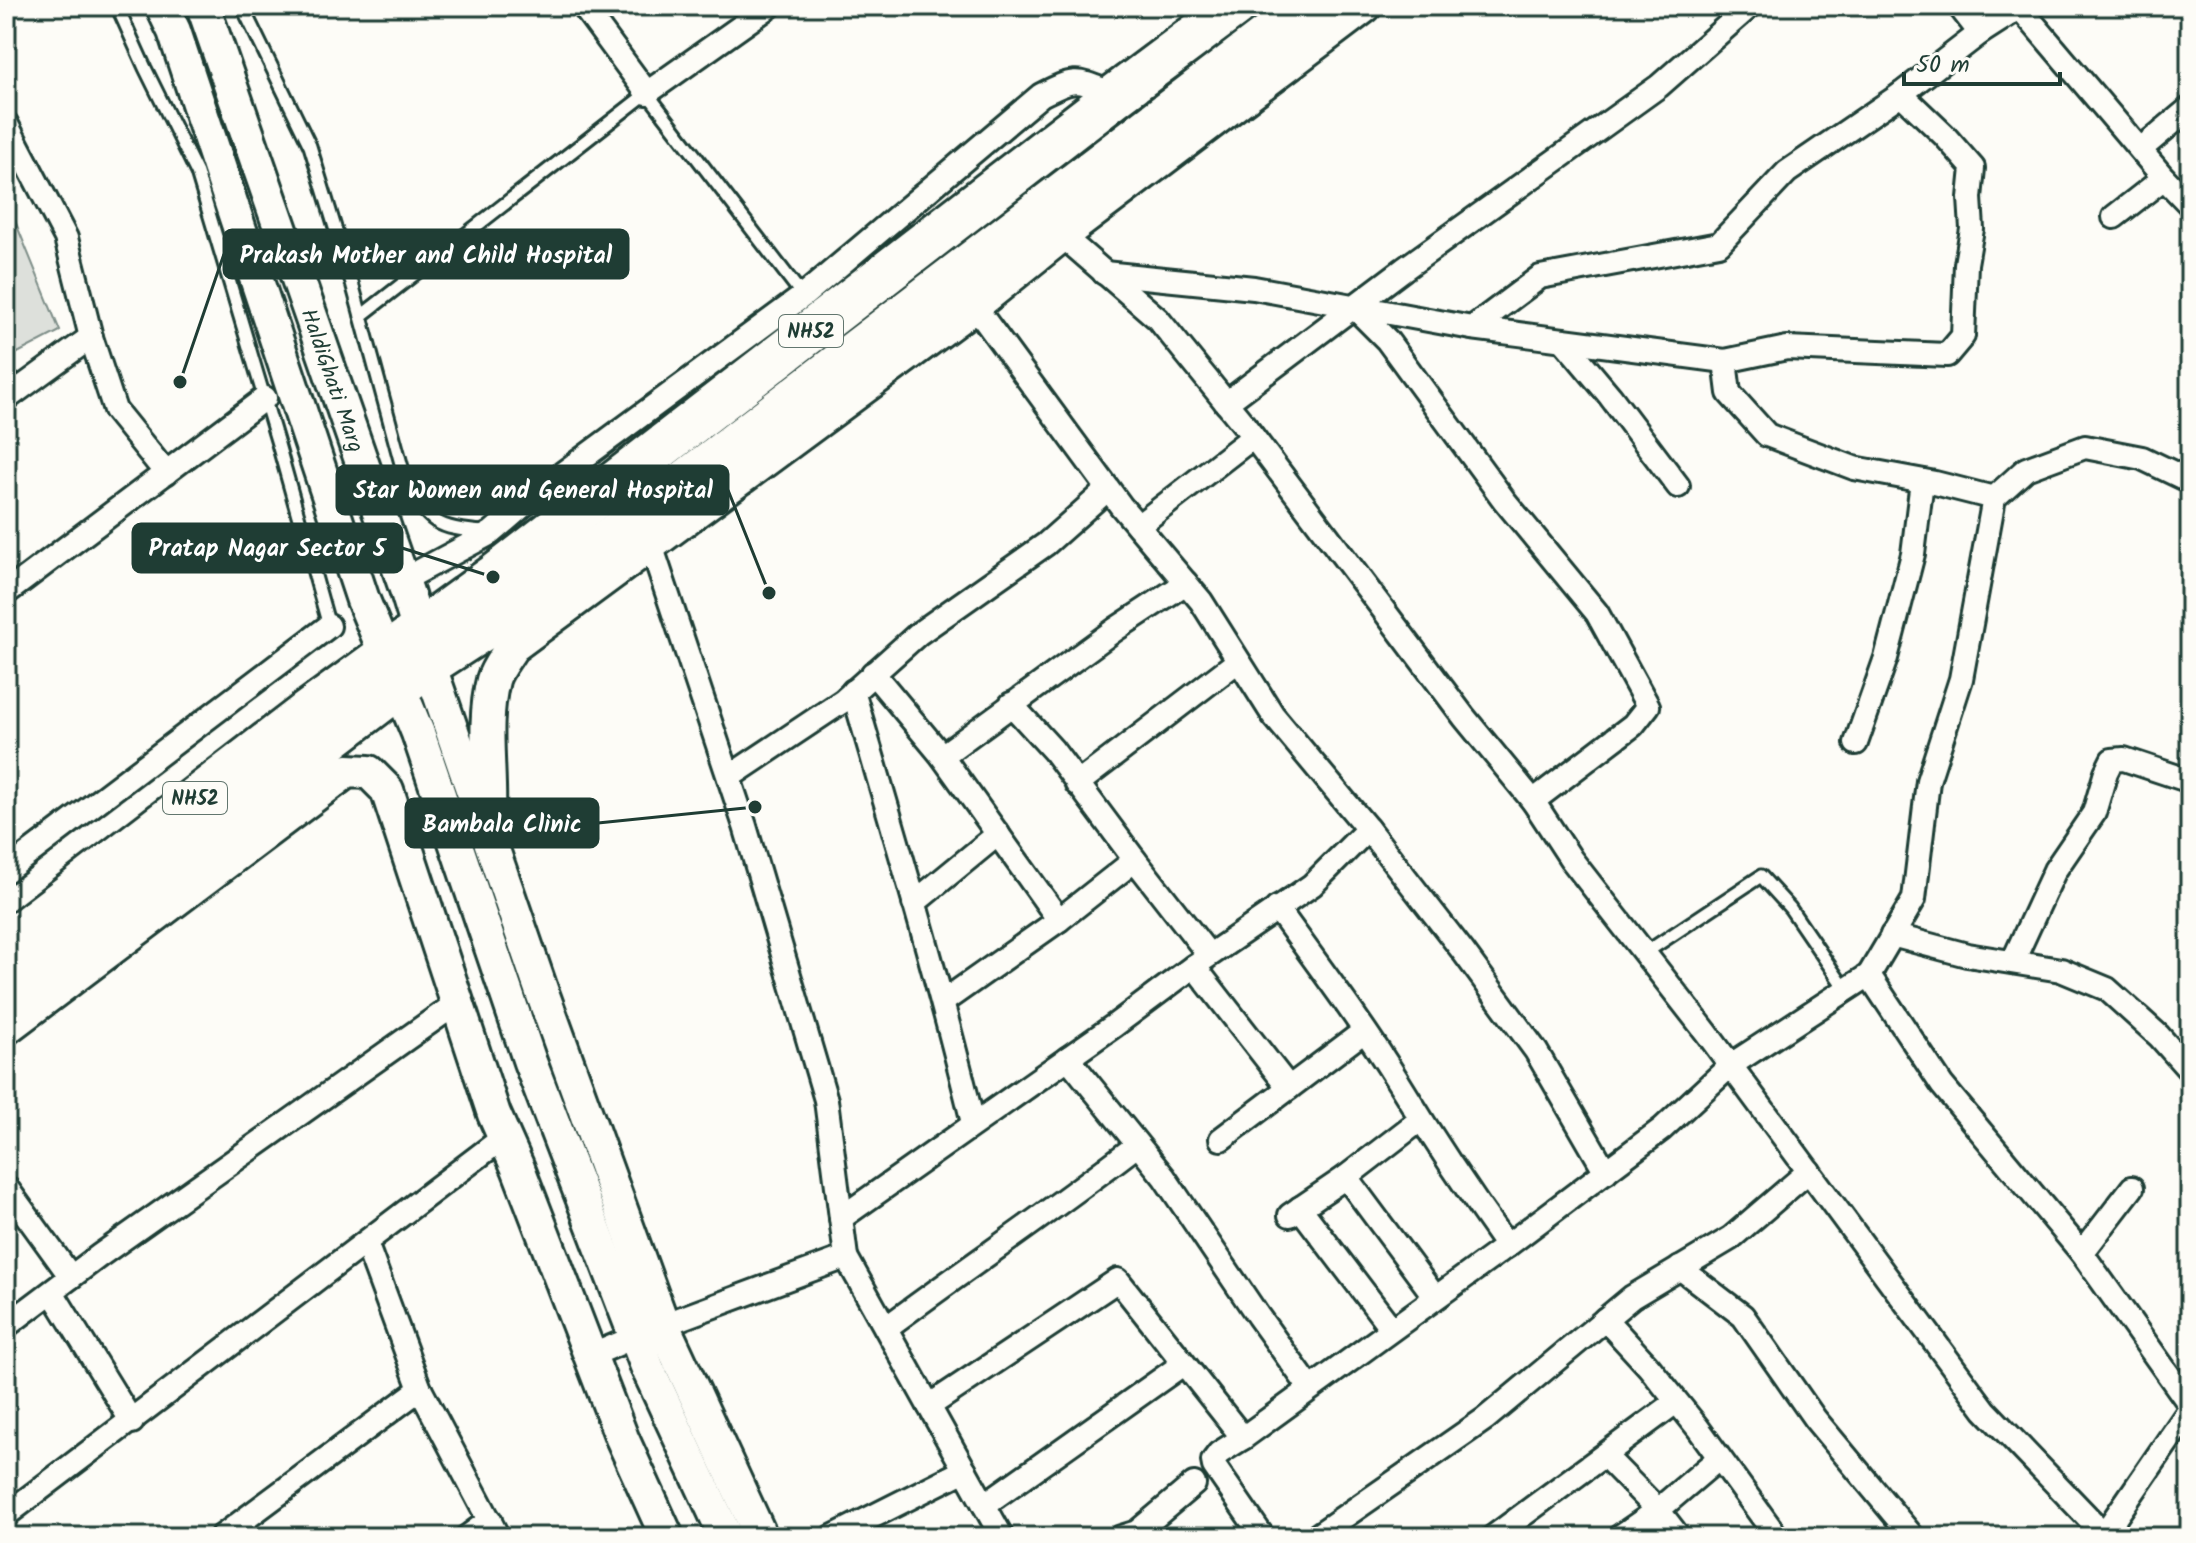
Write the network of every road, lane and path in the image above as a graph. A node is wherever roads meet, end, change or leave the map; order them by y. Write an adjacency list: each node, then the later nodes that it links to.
1 (117, 6): 34 (lane)
2 (162, 6): 51 (street, HaldiGhati Marg)
3 (203, 6): 47 (street, HaldiGhati Marg)
4 (242, 6): 29 (lane)
5 (583, 6): 14 (street)
6 (770, 6): 14 (street)
7 (1235, 6): 16 (highway, NH52)
8 (1308, 6): 24 (highway, NH52)
9 (1365, 6): 24 (street)
10 (1750, 6): 28 (street)
11 (1959, 6): 13 (street)
12 (2021, 7): 13 (street); 19 (street)
13 (1980, 33): 15 (street)
14 (647, 93): 27 (lane); 29 (lane)
15 (1901, 94): 30 (street); 33 (street)
16 (1116, 95): 27 (street); 51 (highway, NH52)
17 (2190, 108): 19 (street)
18 (6, 123): 20 (street)
19 (2142, 148): 21 (street)
20 (12, 151): 31 (street)
21 (2164, 178): 22 (street); 23 (street)
22 (2190, 205)
23 (2114, 217)
24 (1049, 224): 25 (street); 26 (highway, NH52)
25 (1104, 273): 28 (street); 36 (street)
26 (963, 292): 42 (street); 45 (highway, NH52)
27 (803, 296): 46 (street)
28 (1354, 307): 30 (street); 36 (street); 61 (street)
29 (361, 316): 46 (lane)
30 (1472, 328): 32 (street)
31 (91, 337): 35 (street); 38 (street)
32 (1563, 340): 33 (street); 41 (street)
33 (1725, 361): 39 (street)
34 (265, 398): 38 (street); 50 (lane)
35 (6, 399)
36 (1226, 403): 37 (street)
37 (1253, 437): 44 (street); 61 (street)
38 (166, 473): 49 (street)
39 (1922, 481): 43 (street); 56 (street)
40 (2190, 481): 43 (street)
41 (1678, 486)
42 (1108, 489): 44 (street); 53 (street)
43 (1994, 498): 70 (street)
44 (1138, 526): 48 (street)
45 (643, 532): 51 (highway, NH52); 58 (street); 63 (street)
46 (491, 533): 47 (street)
47 (403, 580): 51 (street, HaldiGhati Marg)
48 (1186, 583): 52 (street); 55 (street)
49 (6, 593)
50 (329, 626): 66 (street)
51 (408, 659): 63 (street); 71 (highway, NH52); 76 (highway, NH52); 109 (street)
52 (1238, 661): 60 (street); 62 (street)
53 (873, 673): 54 (street); 57 (street)
54 (853, 691): 58 (street); 67 (street)
55 (1011, 704): 57 (street); 60 (street)
56 (1856, 743)
57 (942, 756): 64 (street)
58 (729, 777): 96 (street)
59 (2190, 781): 74 (street)
60 (1077, 784): 65 (street)
61 (1533, 801): 72 (street)
62 (1368, 829): 68 (street); 92 (street)
63 (488, 833): 109 (street)
64 (998, 834): 67 (street); 69 (street)
65 (1135, 860): 69 (street); 73 (street)
66 (6, 871)
67 (914, 903): 78 (street)
68 (1277, 908): 73 (street); 81 (street)
69 (1059, 920): 78 (street)
70 (1892, 935): 74 (street); 75 (street)
71 (6, 944)
72 (1645, 953): 77 (lane); 83 (street)
73 (1202, 960): 82 (street); 85 (street)
74 (2013, 961): 84 (street)
75 (1869, 975): 77 (street); 99 (street)
76 (6, 987)
77 (1846, 990): 83 (street)
78 (944, 1001): 87 (street)
79 (457, 1003): 80 (street); 88 (street); 102 (street)
80 (6, 1028)
81 (1363, 1032): 85 (street); 86 (street)
82 (1068, 1058): 87 (street); 90 (street)
83 (1731, 1065): 91 (street); 92 (street)
84 (2190, 1071)
85 (1289, 1088): 89 (street)
86 (1420, 1120): 93 (street); 98 (street)
87 (973, 1123): 96 (street)
88 (504, 1137): 97 (street); 110 (street)
89 (1221, 1139)
90 (1137, 1145): 107 (street); 112 (street)
91 (1809, 1171): 101 (street); 127 (street)
92 (1606, 1172): 98 (street)
93 (1346, 1177): 104 (street); 108 (street)
94 (6, 1187): 102 (street)
95 (2132, 1188): 99 (street)
96 (841, 1218): 100 (street)
97 (366, 1243): 113 (street); 117 (street)
98 (1507, 1246): 104 (street)
99 (2082, 1253): 116 (street)
100 (846, 1257): 107 (street); 109 (street)
101 (1680, 1268): 105 (street); 142 (street)
102 (71, 1277): 103 (street)
103 (52, 1292): 106 (street); 117 (street)
104 (1435, 1297): 108 (street)
105 (1605, 1319): 114 (street); 137 (street)
106 (6, 1326)
107 (886, 1328): 115 (street)
108 (1391, 1328): 112 (street)
109 (649, 1331): 110 (street); 131 (street); 132 (street)
110 (590, 1356): 130 (street)
111 (1183, 1364): 115 (street); 118 (street); 123 (street)
112 (1310, 1388): 118 (street)
113 (420, 1389): 126 (street); 128 (street)
114 (1676, 1402): 119 (street); 120 (street)
115 (929, 1406): 121 (street)
116 (2190, 1407): 127 (street)
117 (132, 1422): 125 (street)
118 (1243, 1438): 136 (street)
119 (1605, 1456): 124 (street); 138 (street)
120 (1718, 1459): 124 (street); 141 (street)
121 (965, 1470): 123 (street); 133 (street)
122 (1194, 1484): 135 (street)
123 (984, 1505): 134 (street)
124 (1658, 1510): 139 (street); 140 (street)
125 (6, 1515)
126 (494, 1528): 129 (street)
127 (2103, 1536)
128 (221, 1537)
129 (467, 1537)
130 (667, 1537)
131 (726, 1537)
132 (761, 1537)
133 (832, 1537)
134 (1002, 1537)
135 (1121, 1537)
136 (1263, 1537)
137 (1315, 1537)
138 (1493, 1537)
139 (1619, 1537)
140 (1679, 1537)
141 (1777, 1537)
142 (1913, 1537)

